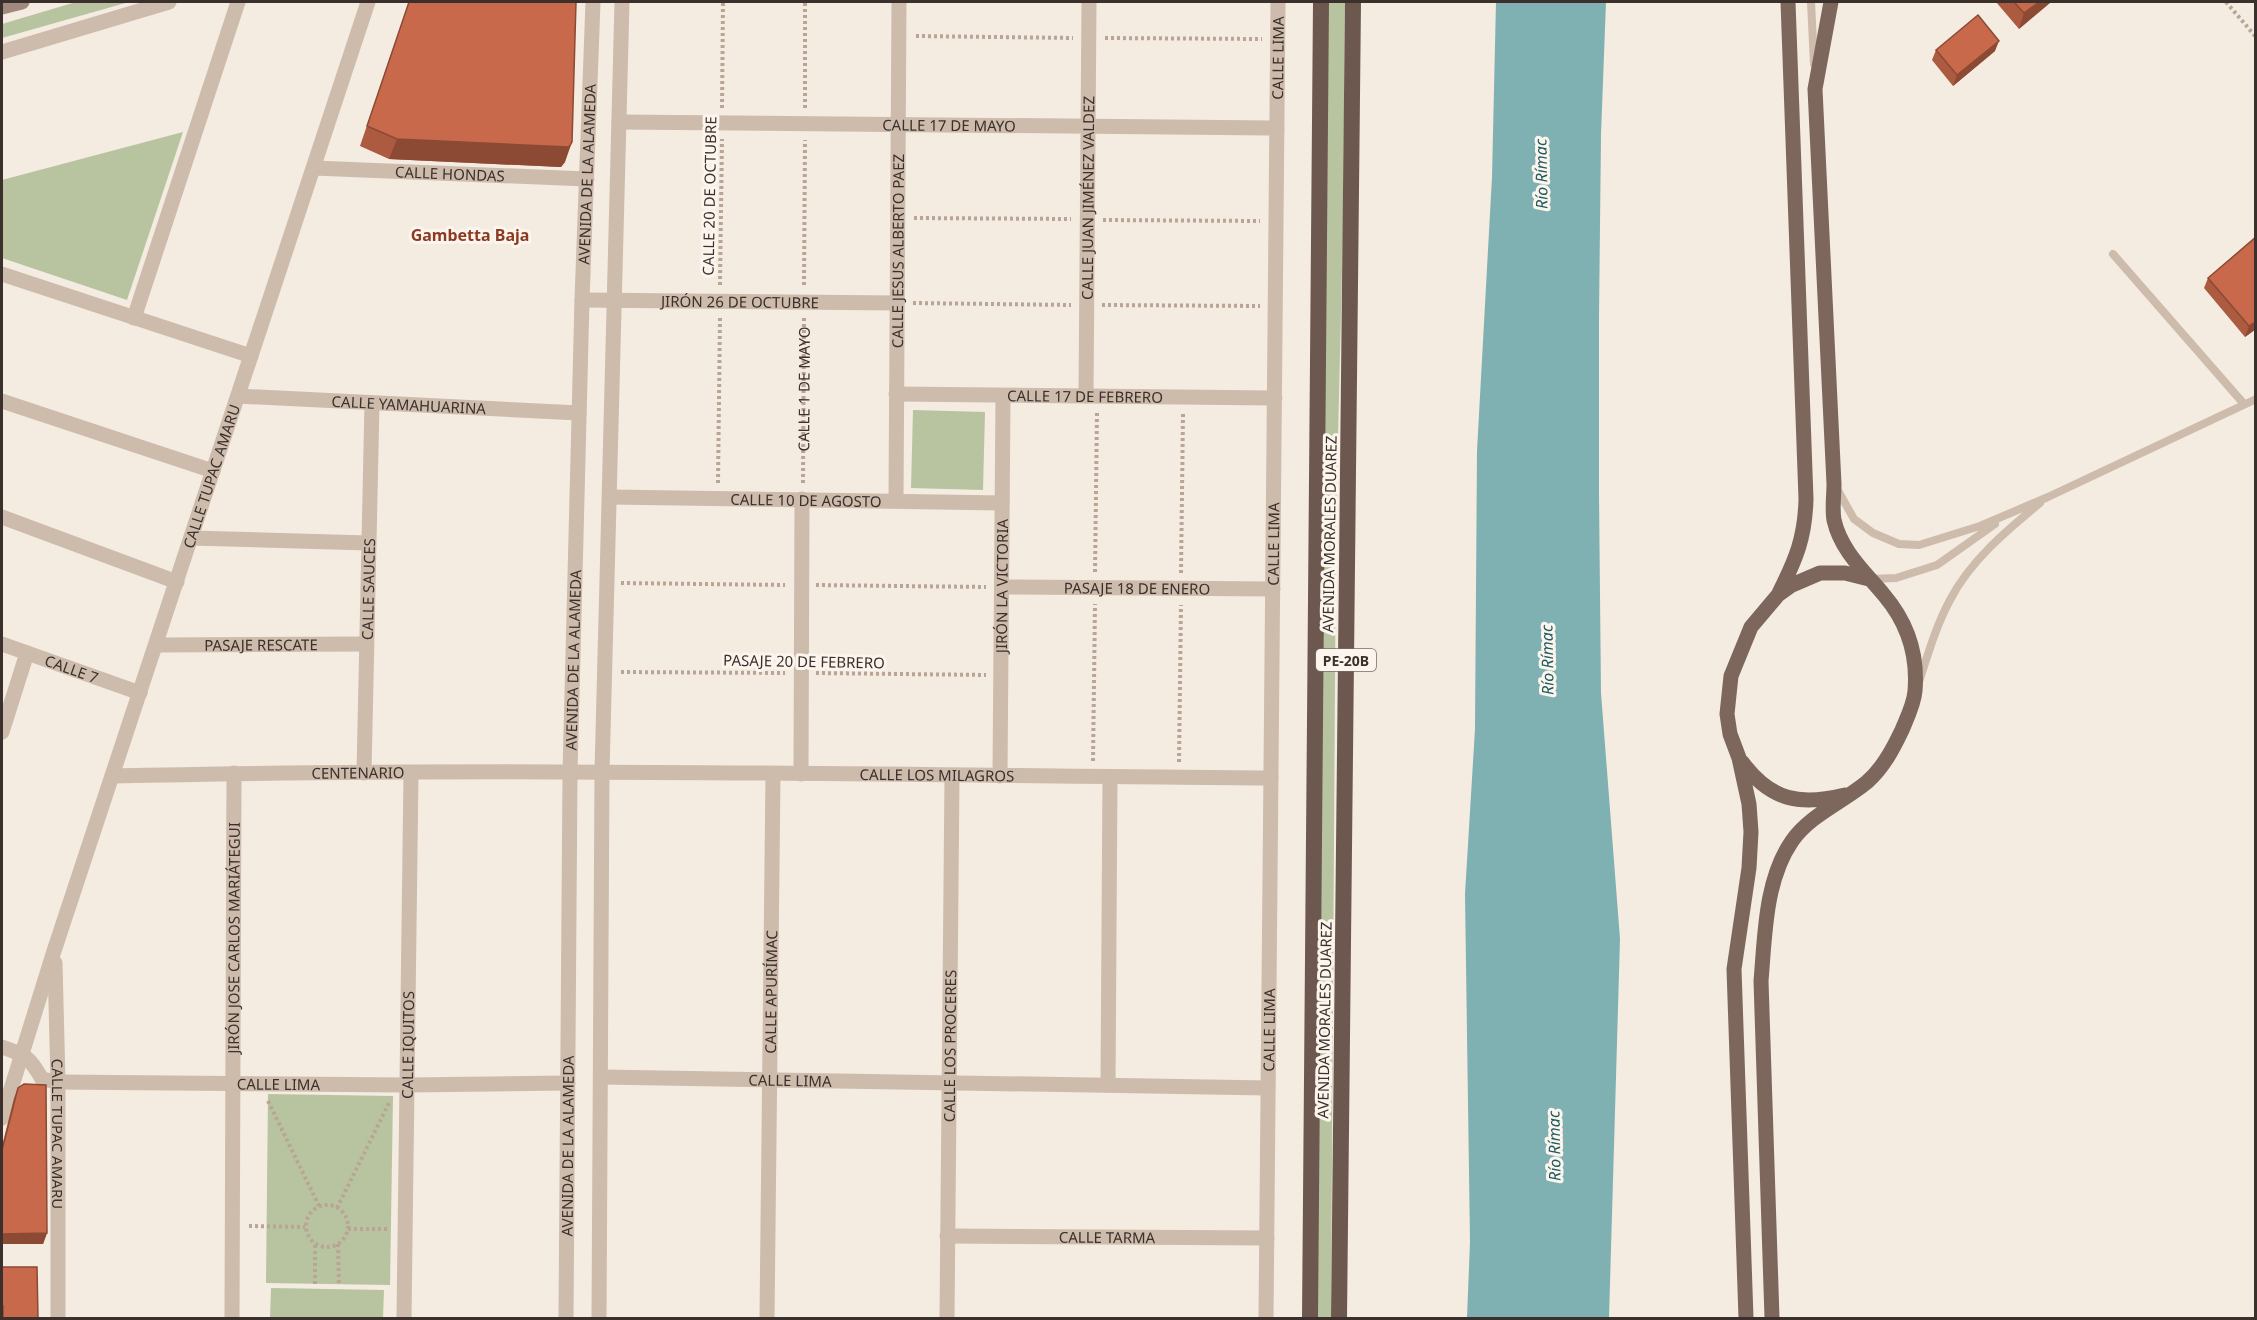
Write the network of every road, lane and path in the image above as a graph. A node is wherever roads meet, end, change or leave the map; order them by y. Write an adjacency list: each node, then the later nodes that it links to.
1 (22, 2): 18 (main road)
2 (169, 2): 20 (street)
3 (238, 2): 37 (street)
4 (368, 2): 28 (street, CALLE TUPAC AMARU)
5 (593, 2): 29 (street, AVENIDA DE LA ALAMEDA)
6 (622, 2): 22 (street, AVENIDA DE LA ALAMEDA)
7 (723, 2): 23 (path, CALLE 20 DE OCTUBRE)
8 (805, 2): 24 (path, CALLE 1 DE MAYO)
9 (899, 2): 25 (street, CALLE JESUS ALBERTO PAEZ)
10 (1089, 2): 26 (street, CALLE JUAN JIMÉNEZ VALDEZ)
11 (1278, 2): 27 (street, CALLE LIMA)
12 (1321, 2): 124 (highway, AVENIDA MORALES DUAREZ / PE-20B)
13 (1353, 2): 125 (highway, AVENIDA MORALES DUAREZ / PE-20B)
14 (1788, 2): 65 (main road)
15 (1812, 2): 21 (lane)
16 (1831, 2): 21 (main road)
17 (2226, 2): 19 (path)
18 (2, 7)
19 (2256, 37)
20 (2, 52)
21 (1815, 89): 50 (main road)
22 (620, 122): 23 (street, CALLE 17 DE MAYO); 33 (street, AVENIDA DE LA ALAMEDA)
23 (722, 122): 24 (street, CALLE 17 DE MAYO); 34 (path, CALLE 20 DE OCTUBRE)
24 (805, 123): 25 (street, CALLE 17 DE MAYO); 35 (path, CALLE 1 DE MAYO)
25 (898, 124): 26 (street, CALLE 17 DE MAYO); 36 (street, CALLE JESUS ALBERTO PAEZ)
26 (1088, 126): 27 (street, CALLE 17 DE MAYO); 42 (street, CALLE JUAN JIMÉNEZ VALDEZ)
27 (1277, 128): 43 (street, CALLE LIMA)
28 (314, 168): 29 (street, CALLE HONDAS); 38 (street, CALLE TUPAC AMARU)
29 (587, 179): 32 (street, AVENIDA DE LA ALAMEDA)
30 (2112, 254): 47 (lane)
31 (2, 274): 37 (street)
32 (582, 300): 33 (street, JIRÓN 26 DE OCTUBRE); 48 (street, AVENIDA DE LA ALAMEDA)
33 (615, 300): 34 (street, JIRÓN 26 DE OCTUBRE); 51 (street, AVENIDA DE LA ALAMEDA)
34 (720, 301): 35 (street, JIRÓN 26 DE OCTUBRE); 53 (path, CALLE 20 DE OCTUBRE)
35 (804, 302): 36 (street, JIRÓN 26 DE OCTUBRE); 54 (path, CALLE 1 DE MAYO)
36 (897, 303): 39 (street, CALLE JESUS ALBERTO PAEZ)
37 (134, 318): 38 (street)
38 (251, 356): 40 (street, CALLE TUPAC AMARU)
39 (896, 394): 41 (street, CALLE 17 DE FEBRERO); 55 (street, CALLE JESUS ALBERTO PAEZ)
40 (238, 396): 46 (street, CALLE YAMAHUARINA); 49 (street, CALLE TUPAC AMARU)
41 (1003, 396): 42 (street, CALLE 17 DE FEBRERO); 56 (street, JIRÓN LA VICTORIA)
42 (1086, 396): 43 (street, CALLE 17 DE FEBRERO)
43 (1275, 398): 64 (street, CALLE LIMA)
44 (2256, 399): 47 (lane)
45 (2, 401): 49 (street)
46 (372, 403): 48 (street, CALLE YAMAHUARINA); 60 (street, CALLE SAUCES)
47 (2244, 404): 52 (lane)
48 (579, 413): 81 (street, AVENIDA DE LA ALAMEDA)
49 (213, 471): 59 (street, CALLE TUPAC AMARU)
50 (1834, 484): 57 (lane); 61 (main road)
51 (610, 497): 53 (street, CALLE 10 DE AGOSTO); 70 (street, AVENIDA DE LA ALAMEDA)
52 (2048, 497): 57 (lane); 74 (lane)
53 (718, 498): 54 (street, CALLE 10 DE AGOSTO)
54 (802, 499): 55 (street, CALLE 10 DE AGOSTO); 71 (street)
55 (896, 500): 56 (street, CALLE 10 DE AGOSTO)
56 (1002, 502): 63 (street, JIRÓN LA VICTORIA)
57 (2010, 513): 61 (lane)
58 (2, 517): 62 (street)
59 (191, 538): 60 (street); 62 (street, CALLE TUPAC AMARU)
60 (368, 543): 67 (street, CALLE SAUCES)
61 (1869, 579): 65 (main road); 74 (main road)
62 (177, 582): 68 (street, CALLE TUPAC AMARU)
63 (1002, 587): 64 (street, PASAJE 18 DE ENERO); 72 (street, JIRÓN LA VICTORIA)
64 (1273, 589): 88 (street, CALLE LIMA)
65 (1778, 595): 76 (main road)
66 (2, 644): 69 (street, CALLE 7)
67 (366, 644): 68 (street, PASAJE RESCATE); 79 (street, CALLE SAUCES)
68 (156, 645): 73 (street, CALLE TUPAC AMARU)
69 (27, 653): 73 (street, CALLE 7); 75 (street)
70 (606, 671): 71 (path, PASAJE 20 DE FEBRERO); 77 (street, AVENIDA DE LA ALAMEDA)
71 (801, 673): 72 (path, PASAJE 20 DE FEBRERO); 83 (street)
72 (1001, 675): 86 (street, JIRÓN LA VICTORIA)
73 (140, 693): 84 (street, CALLE TUPAC AMARU)
74 (1915, 693): 89 (main road)
75 (2, 732)
76 (1738, 758): 89 (main road); 126 (main road)
77 (602, 772): 81 (street, CENTENARIO); 82 (street, CALLE LOS MILAGROS); 93 (street, AVENIDA DE LA ALAMEDA)
78 (234, 773): 79 (street, CENTENARIO); 84 (street, CENTENARIO); 96 (street, JIRÓN JOSE CARLOS MARIÁTEGUI)
79 (364, 773): 80 (street, CENTENARIO)
80 (411, 773): 81 (street, CENTENARIO); 100 (street, CALLE IQUITOS)
81 (570, 773): 97 (street, AVENIDA DE LA ALAMEDA)
82 (773, 774): 83 (street, CALLE LOS MILAGROS); 94 (street, CALLE APURÍMAC)
83 (801, 774): 85 (street, CALLE LOS MILAGROS)
84 (112, 776): 90 (street, CALLE TUPAC AMARU)
85 (952, 776): 86 (street, CALLE LOS MILAGROS); 98 (street, CALLE LOS PROCERES)
86 (1000, 776): 87 (street, CALLE LOS MILAGROS)
87 (1110, 777): 88 (street, CALLE LOS MILAGROS); 101 (street)
88 (1271, 778): 102 (street, CALLE LIMA)
89 (1850, 794): 127 (main road)
90 (54, 951): 92 (street, CALLE TUPAC AMARU); 95 (street, CALLE TUPAC AMARU)
91 (2, 1047): 92 (street)
92 (21, 1054): 95 (street); 103 (street, CALLE TUPAC AMARU)
93 (601, 1077): 94 (street, CALLE LIMA); 120 (street, AVENIDA DE LA ALAMEDA)
94 (770, 1080): 98 (street, CALLE LIMA); 121 (street, CALLE APURÍMAC)
95 (58, 1082): 96 (street, CALLE LIMA); 116 (street, CALLE TUPAC AMARU)
96 (233, 1083): 99 (street, CALLE LIMA); 106 (street, JIRÓN JOSE CARLOS MARIÁTEGUI)
97 (568, 1083): 100 (street, CALLE LIMA); 119 (street, AVENIDA DE LA ALAMEDA)
98 (949, 1083): 101 (street, CALLE LIMA); 110 (street, CALLE LOS PROCERES)
99 (260, 1084): 100 (street, CALLE LIMA); 104 (path)
100 (402, 1085): 105 (path); 109 (street, CALLE IQUITOS)
101 (1108, 1085): 102 (street, CALLE LIMA)
102 (1268, 1088): 111 (street, CALLE LIMA)
103 (2, 1118)
104 (320, 1206): 105 (path); 107 (path)
105 (337, 1208): 108 (path)
106 (233, 1226): 107 (path); 117 (street, JIRÓN JOSE CARLOS MARIÁTEGUI)
107 (305, 1227): 112 (path)
108 (348, 1229): 109 (path); 113 (path)
109 (405, 1229): 118 (street, CALLE IQUITOS)
110 (947, 1236): 111 (street, CALLE TARMA); 122 (street, CALLE LOS PROCERES)
111 (1267, 1238): 123 (street, CALLE LIMA)
112 (315, 1244): 113 (path); 114 (path)
113 (338, 1244): 115 (path)
114 (315, 1284)
115 (339, 1284)
116 (58, 1318)
117 (232, 1318)
118 (404, 1318)
119 (566, 1318)
120 (599, 1318)
121 (767, 1318)
122 (947, 1318)
123 (1266, 1318)
124 (1310, 1318)
125 (1339, 1318)
126 (1746, 1318)
127 (1772, 1318)

